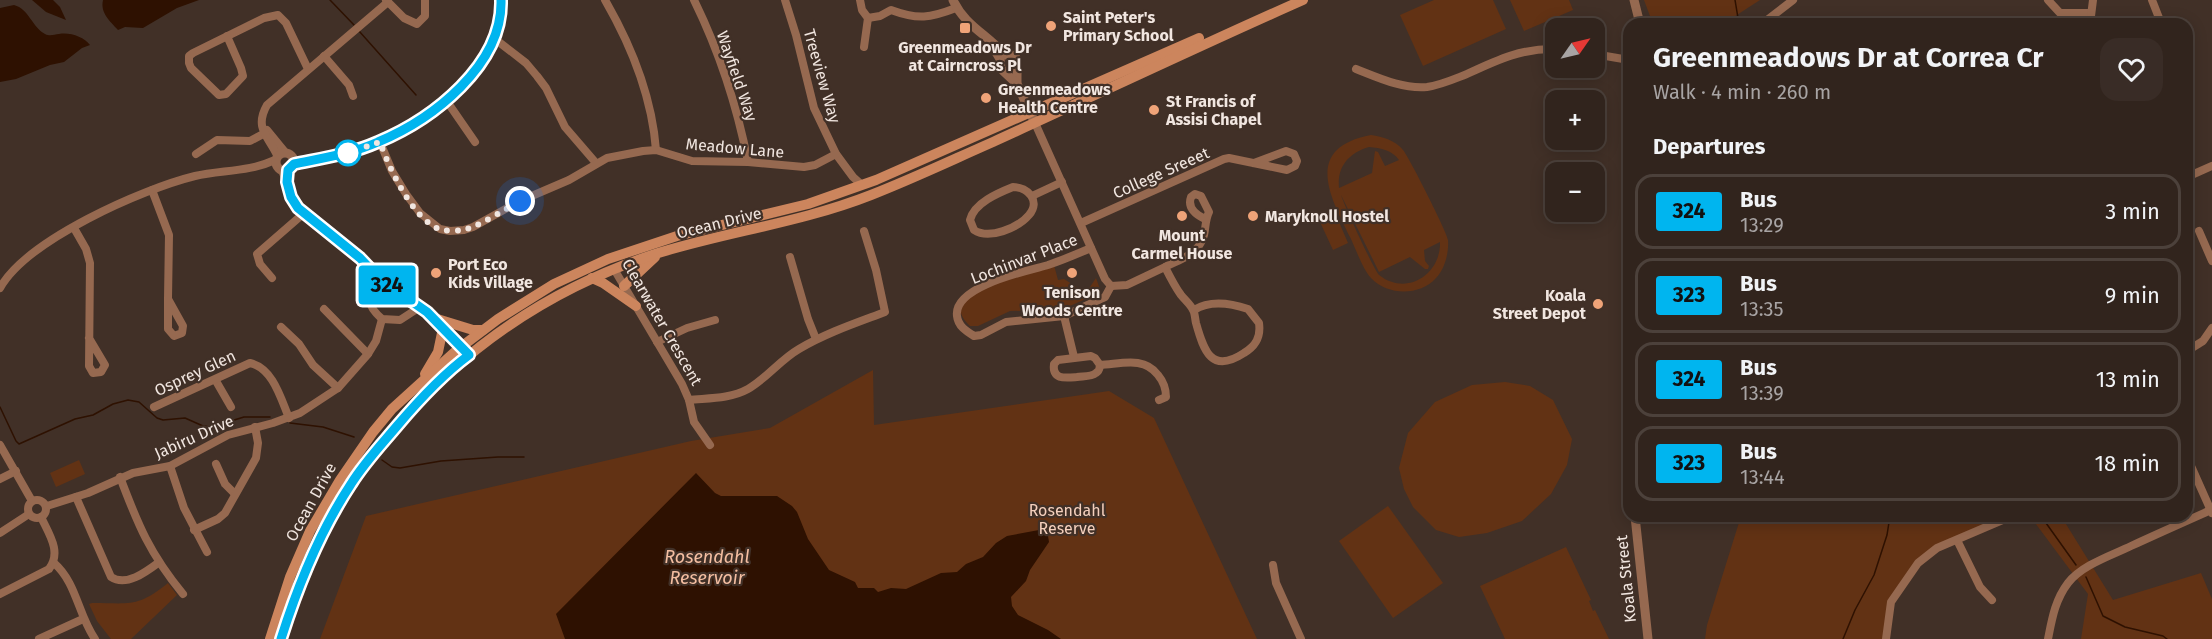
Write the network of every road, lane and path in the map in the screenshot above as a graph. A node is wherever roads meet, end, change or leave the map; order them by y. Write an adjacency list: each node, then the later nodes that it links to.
1 (426, 0): 14 (street)
2 (501, 0): 24 (street)
3 (605, 0): 40 (street)
4 (694, 0): 44 (street, Wayfield Way)
5 (785, 0): 42 (street, Treeview Way)
6 (860, 0): 18 (street)
7 (1285, 0): 36 (main road, Ocean Drive)
8 (1303, 0): 36 (main road, Ocean Drive)
9 (1634, 0): 19 (street)
10 (1793, 0): 20 (street)
11 (2048, 0): 17 (street)
12 (2092, 0): 17 (street)
13 (2152, 0): 22 (street)
14 (387, 1): 27 (street)
15 (954, 4): 16 (street); 29 (street)
16 (891, 6): 18 (street)
17 (2090, 13): 21 (street)
18 (868, 18): 25 (street)
19 (1638, 18)
20 (1770, 18)
21 (2090, 18)
22 (2159, 18)
23 (227, 36): 23 (street); 31 (street)
24 (495, 39): 35 (street); 45 (street)
25 (864, 47)
26 (1545, 50): 32 (street)
27 (324, 56): 31 (street); 34 (street)
28 (1605, 56): 30 (street)
29 (1002, 57): 33 (street); 33 (street)
30 (1623, 59)
31 (308, 69): 37 (street)
32 (1356, 69)
33 (1011, 71): 36 (street)
34 (353, 96)
35 (446, 100): 38 (street); 39 (street)
36 (1032, 118): 49 (street, Lochinvar Place); 50 (main road, Ocean Drive); 60 (main road, Ocean Drive)
37 (266, 133): 41 (street); 43 (street)
38 (380, 142): 43 (street); 45 (street, Meadow Lane)
39 (476, 142)
40 (656, 150): 44 (street, Meadow Lane); 45 (street, Meadow Lane)
41 (196, 154)
42 (836, 154): 44 (street, Meadow Lane); 50 (street, Treeview Way)
43 (284, 162): 51 (street); 53 (street)
44 (748, 162)
45 (596, 163)
46 (1254, 163): 46 (street); 55 (street, College Sreeet)
47 (2212, 166): 48 (street)
48 (2193, 174)
49 (1062, 182): 52 (street); 55 (street, Lochinvar Place)
50 (862, 185): 63 (main road, Ocean Drive)
51 (152, 190): 56 (street); 71 (street)
52 (1032, 196): 52 (street)
53 (303, 214): 65 (street); 67 (street)
54 (1207, 215): 64 (street, Lochinvar Place)
55 (1081, 223): 59 (street, Lochinvar Place)
56 (75, 228): 70 (street); 84 (street)
57 (864, 231): 85 (street, Clearwater Crescent)
58 (2199, 231): 62 (street)
59 (1091, 248): 69 (street, Lochinvar Place); 76 (street, Lochinvar Place)
60 (660, 253): 63 (main road, Ocean Drive); 68 (main road)
61 (790, 257): 85 (street)
62 (2212, 261)
63 (611, 264): 66 (main road, Ocean Drive); 68 (street, Clearwater Crescent); 82 (main road, Ocean Drive)
64 (1165, 267): 69 (street, Lochinvar Place); 75 (street)
65 (272, 278)
66 (592, 278): 72 (main road); 88 (main road, Ocean Drive)
67 (381, 280): 73 (street); 78 (street)
68 (624, 286): 72 (street, Clearwater Crescent)
69 (1111, 286): 76 (street, Lochinvar Place)
70 (0, 288)
71 (168, 300)
72 (636, 306): 86 (street, Clearwater Crescent)
73 (421, 308): 77 (street); 78 (street); 83 (street)
74 (324, 309): 89 (street)
75 (1194, 310): 75 (street)
76 (1064, 316): 90 (street)
77 (434, 318): 82 (main road); 88 (street)
78 (382, 319): 89 (street, Jabiru Drive)
79 (715, 320): 86 (street)
80 (281, 327): 94 (street)
81 (2212, 328): 87 (street)
82 (483, 330): 88 (main road, Ocean Drive)
83 (442, 333): 88 (street); 93 (main road)
84 (89, 338)
85 (816, 339): 95 (street, Clearwater Crescent)
86 (657, 342): 95 (street, Clearwater Crescent)
87 (2193, 347)
88 (463, 352): 93 (main road, Ocean Drive); 134 (main road, Ocean Drive)
89 (368, 354): 94 (street, Jabiru Drive)
90 (1074, 357): 91 (street); 91 (street)
91 (1100, 365): 96 (street)
92 (216, 381): 97 (street, Osprey Glen); 98 (street); 99 (street, Osprey Glen)
93 (421, 383): 133 (main road, Ocean Drive)
94 (338, 388): 99 (street, Jabiru Drive)
95 (689, 400): 102 (street, Clearwater Crescent)
96 (1159, 400)
97 (154, 407)
98 (231, 407)
99 (289, 418): 100 (street, Jabiru Drive)
100 (255, 427): 104 (street, Jabiru Drive); 109 (street)
101 (0, 445): 105 (street)
102 (710, 445)
103 (216, 464): 109 (street)
104 (170, 466): 107 (street, Jabiru Drive); 120 (street)
105 (16, 471): 108 (street); 111 (street)
106 (2193, 471): 113 (street)
107 (120, 477): 110 (street, Jabiru Drive); 125 (street)
108 (0, 479)
109 (235, 494): 120 (street)
110 (76, 497): 112 (street, Jabiru Drive); 125 (street)
111 (33, 501): 112 (street); 114 (street)
112 (47, 506): 115 (street)
113 (2211, 512): 116 (street)
114 (29, 514): 115 (street); 121 (street)
115 (41, 518): 124 (street)
116 (2193, 520)
117 (1636, 522): 136 (street, Koala Street)
118 (1998, 522): 122 (street)
119 (2188, 522): 138 (street)
120 (194, 530): 123 (street)
121 (0, 533)
122 (1957, 540): 129 (street); 137 (street)
123 (207, 552)
124 (54, 563): 127 (street); 130 (street)
125 (158, 563): 128 (street)
126 (1273, 566): 135 (street)
127 (0, 594)
128 (183, 594)
129 (1992, 600)
130 (83, 619): 131 (street); 132 (street)
131 (39, 639)
132 (95, 639)
133 (270, 639)
134 (281, 639)
135 (1301, 639)
136 (1648, 639)
137 (1886, 639)
138 (2048, 639)

